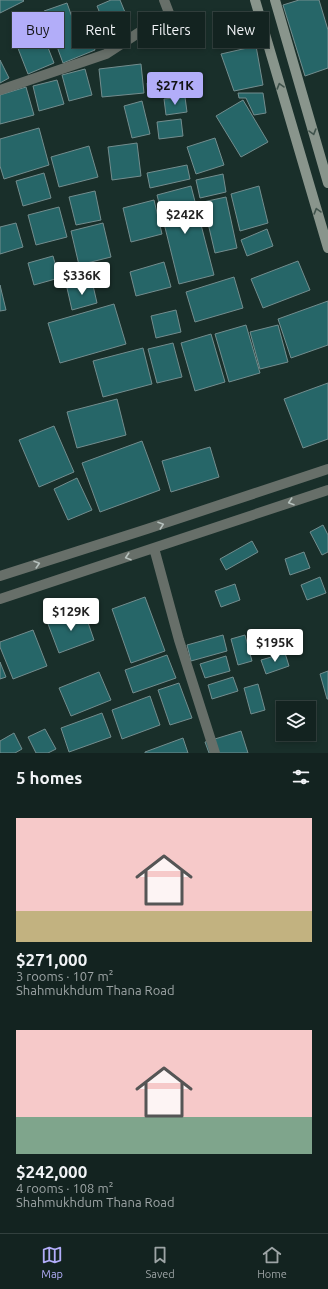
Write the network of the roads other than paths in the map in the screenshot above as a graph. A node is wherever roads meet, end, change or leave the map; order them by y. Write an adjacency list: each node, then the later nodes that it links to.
1 (164, 0): 4 (street)
2 (255, 0): 6 (main road, one-way to 2)
3 (275, 0): 5 (main road, one-way to 5)
4 (0, 90)
5 (328, 183)
6 (328, 248)
7 (328, 469): 10 (street, one-way to 7)
8 (328, 490): 9 (street, one-way to 9)
9 (154, 548): 11 (street, one-way to 11); 12 (street)
10 (0, 576)
11 (0, 599)
12 (215, 753)

